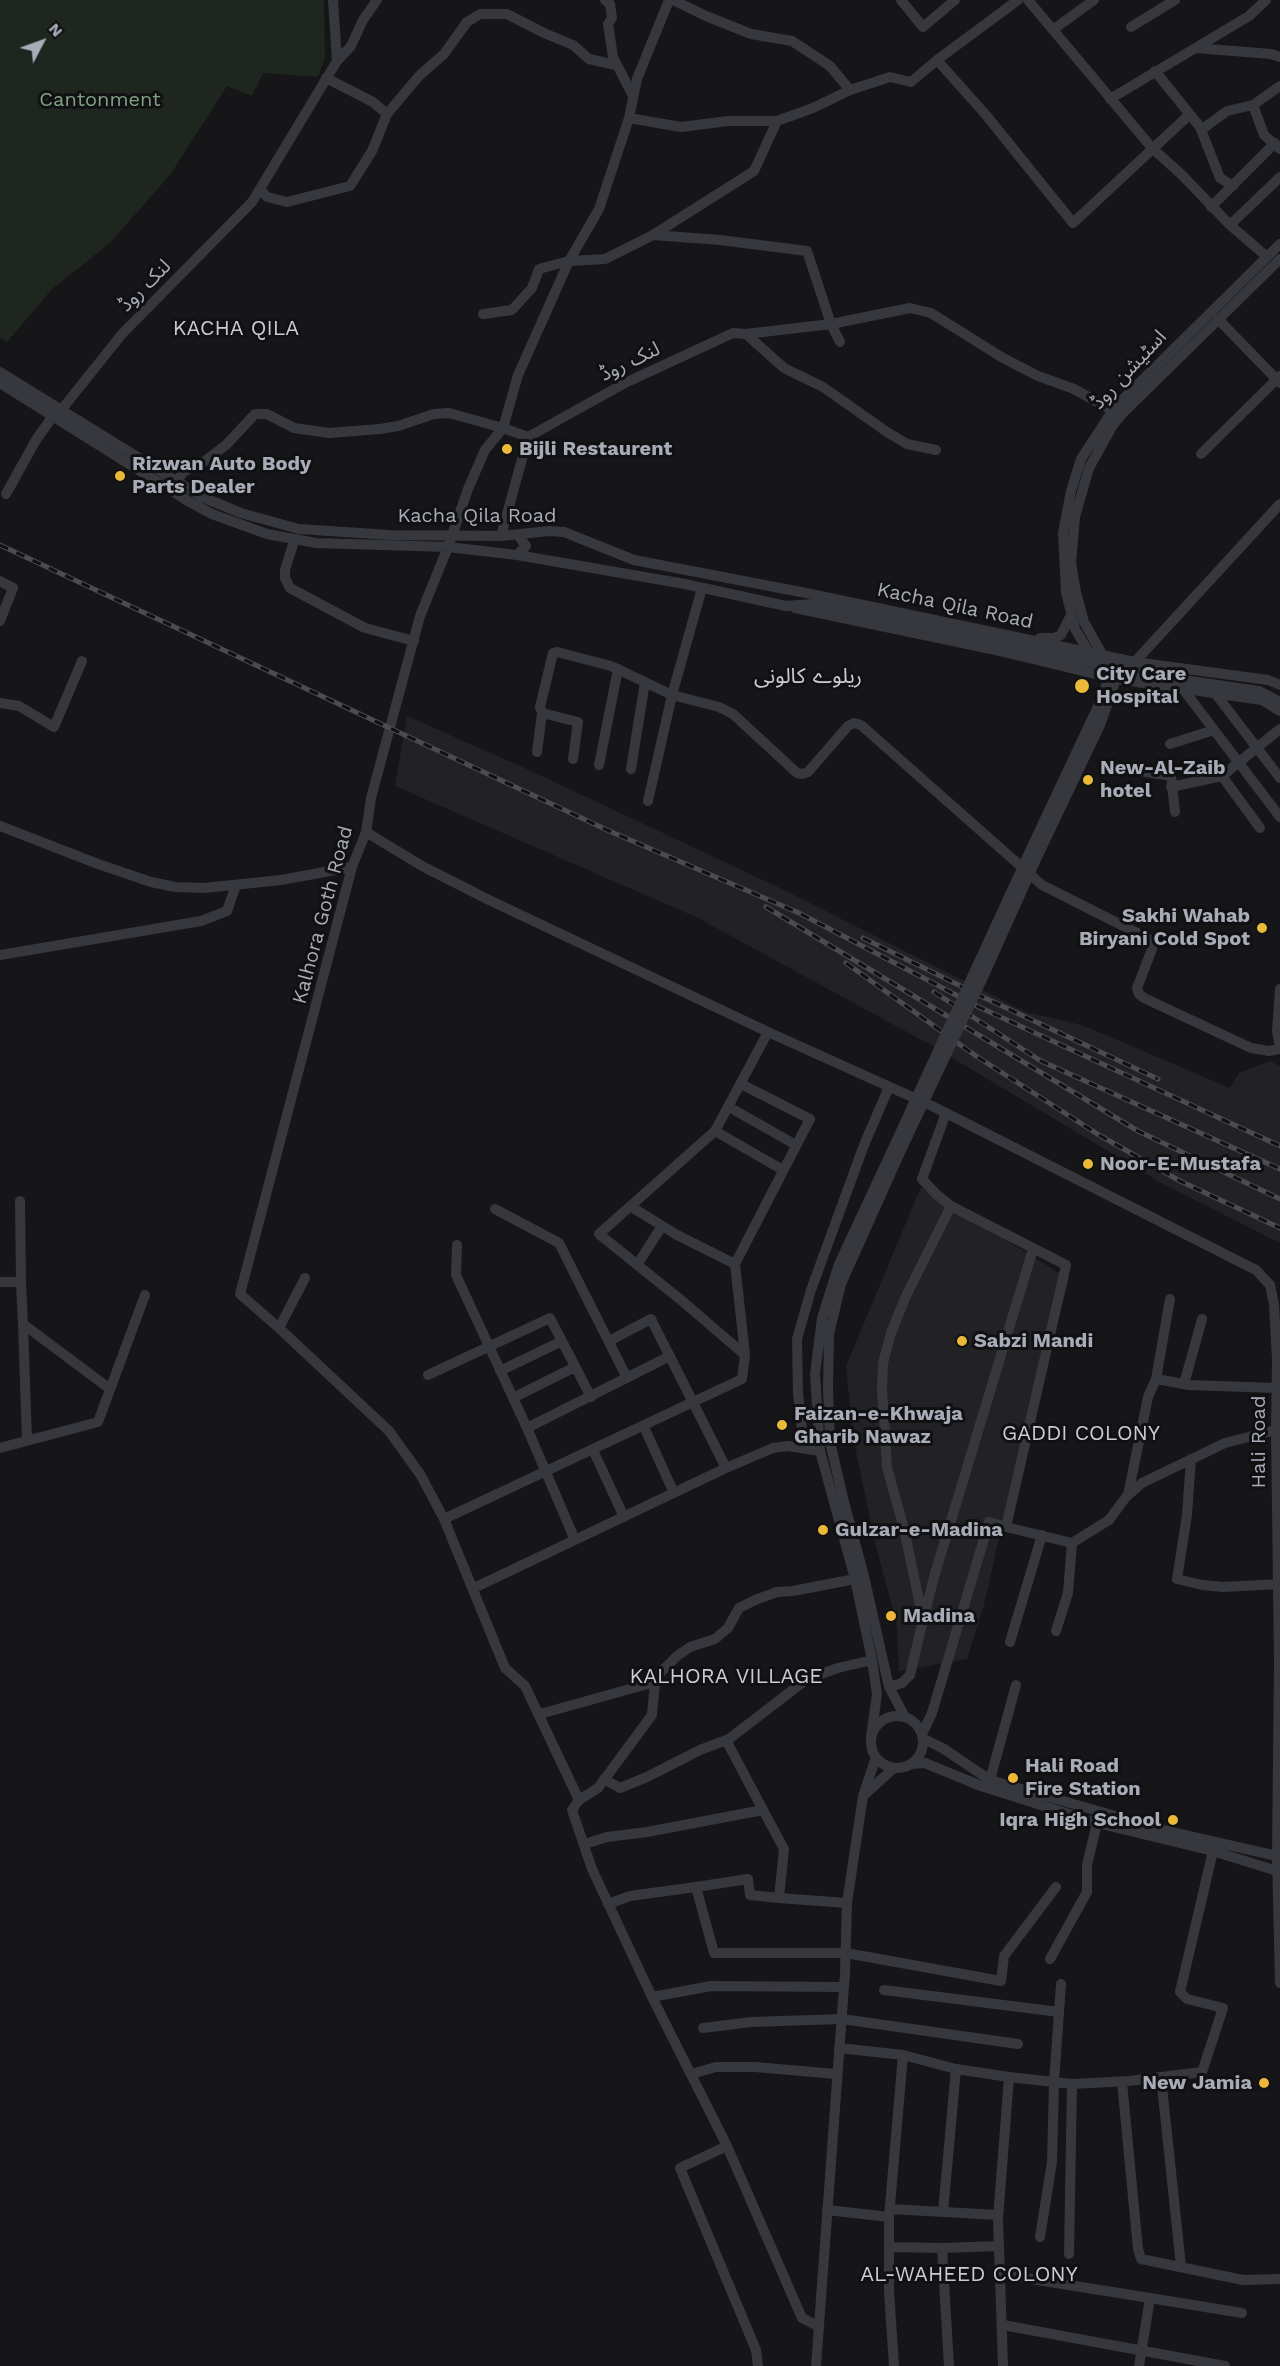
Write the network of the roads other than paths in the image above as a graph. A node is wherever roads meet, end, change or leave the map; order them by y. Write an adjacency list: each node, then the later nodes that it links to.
1 (333, 0): 17 (street)
2 (376, 0): 17 (street, لنک روڈ)
3 (605, 0): 18 (street)
4 (671, 0): 22 (street); 23 (street)
5 (901, 0): 6 (street)
6 (955, 0)
7 (1018, 0): 16 (street)
8 (1028, 0): 13 (street)
9 (1094, 0): 13 (street)
10 (1174, 0): 12 (street)
11 (1266, 0): 14 (street)
12 (1131, 27)
13 (1054, 28): 24 (street)
14 (1196, 48): 15 (street); 19 (street)
15 (1280, 57)
16 (937, 60): 22 (street); 32 (street)
17 (337, 61): 20 (street, لنک روڈ)
18 (616, 65): 23 (street); 26 (street)
19 (1155, 71): 24 (street); 27 (street)
20 (326, 78): 26 (street); 35 (street, لنک روڈ)
21 (1280, 86): 25 (street)
22 (850, 90): 29 (street)
23 (633, 96): 28 (street)
24 (1110, 99): 32 (street)
25 (1253, 105): 30 (street); 31 (street)
26 (387, 114): 35 (street)
27 (1189, 115): 30 (street); 32 (street)
28 (629, 118): 29 (street); 40 (street)
29 (777, 121): 38 (street)
30 (1201, 130): 34 (street)
31 (1277, 146): 34 (street)
32 (1152, 148): 36 (street)
33 (1280, 177): 37 (street)
34 (1233, 186): 36 (street)
35 (260, 189): 51 (street, لنک روڈ)
36 (1211, 207): 37 (street)
37 (1230, 225): 41 (street)
38 (653, 235): 40 (street); 44 (street)
39 (1280, 244): 41 (street, اسٹیشن روڈ)
40 (569, 261): 42 (street); 52 (street)
41 (1275, 263): 43 (street, اسٹیشن روڈ); 50 (street, اسٹیشن روڈ)
42 (483, 314)
43 (1218, 319): 48 (street); 75 (street, اسٹیشن روڈ)
44 (831, 324): 45 (street, لنک روڈ); 46 (street); 50 (street, لنک روڈ)
45 (746, 334): 53 (street, لنک روڈ); 54 (street)
46 (840, 342)
47 (0, 372): 51 (street, Kacha Qila Road)
48 (1279, 380): 55 (street)
49 (0, 383): 51 (street, Kacha Qila Road)
50 (1112, 410): 70 (street, اسٹیشن روڈ)
51 (57, 412): 56 (street, Kacha Qila Road); 57 (street, لنک روڈ); 62 (street, Kacha Qila Road)
52 (503, 428): 53 (street); 56 (street); 59 (street, Kalhora Goth Road)
53 (528, 437): 60 (street)
54 (936, 450)
55 (1201, 454)
56 (177, 481): 59 (street, Kacha Qila Road)
57 (6, 495)
58 (1280, 504): 77 (street)
59 (452, 535): 60 (street, Kacha Qila Road); 63 (street, Kalhora Goth Road)
60 (501, 536): 61 (street, Kacha Qila Road)
61 (518, 536): 64 (street); 67 (street, Kacha Qila Road)
62 (294, 541): 63 (street, Kacha Qila Road); 73 (street)
63 (448, 548): 64 (street, Kacha Qila Road); 73 (street, Kalhora Goth Road)
64 (517, 555): 66 (street, Kacha Qila Road)
65 (0, 581): 71 (street)
66 (702, 588): 69 (street, Kacha Qila Road); 84 (street)
67 (786, 589): 68 (street); 72 (street, Kacha Qila Road)
68 (812, 604): 69 (street); 85 (street, bridge)
69 (786, 606): 79 (street, Kacha Qila Road)
70 (1071, 615): 72 (street); 74 (street, اسٹیشن روڈ)
71 (0, 621)
72 (1019, 637): 74 (street, Kacha Qila Road)
73 (414, 641): 107 (street, Kalhora Goth Road)
74 (1089, 653): 75 (street, Kacha Qila Road); 79 (street, اسٹیشن روڈ)
75 (1101, 655): 77 (street, Kacha Qila Road); 79 (street, اسٹیشن روڈ)
76 (82, 661): 86 (street)
77 (1135, 662): 79 (street); 81 (street, Kacha Qila Road)
78 (618, 669): 80 (street); 88 (street); 96 (street)
79 (1110, 678): 82 (street, Kacha Qila Road); 120 (street, bridge)
80 (645, 682): 84 (street); 97 (street)
81 (1279, 684)
82 (1183, 689): 83 (street, Kacha Qila Road); 90 (street)
83 (1215, 693): 87 (street, Kacha Qila Road); 92 (street)
84 (672, 695): 102 (street); 113 (street)
85 (1280, 702)
86 (0, 704)
87 (1280, 711)
88 (542, 713): 93 (street); 94 (street)
89 (1280, 729): 92 (street)
90 (1214, 730): 91 (street); 95 (street)
91 (1170, 744)
92 (1257, 747): 95 (street); 100 (street)
93 (537, 752)
94 (573, 759)
95 (1239, 762): 99 (street); 104 (street)
96 (599, 765)
97 (631, 769)
98 (1140, 771): 101 (street)
99 (1222, 776): 101 (street); 106 (street)
100 (1280, 778)
101 (1171, 787): 103 (street)
102 (648, 801)
103 (1175, 812)
104 (1280, 817)
105 (0, 826): 109 (street)
106 (1260, 828)
107 (366, 832): 108 (street, Kalhora Goth Road); 112 (street, Hali Road)
108 (351, 867): 109 (street); 138 (street, Kalhora Goth Road)
109 (237, 885): 110 (street)
110 (0, 955)
111 (1280, 989): 113 (street)
112 (768, 1032): 114 (street); 115 (street, Hali Road)
113 (1280, 1048)
114 (741, 1084): 116 (street); 119 (street)
115 (890, 1087): 117 (street, Hali Road); 159 (street)
116 (729, 1107): 118 (street); 119 (street)
117 (946, 1113): 124 (street); 150 (street, Hali Road)
118 (715, 1131): 121 (street); 123 (street)
119 (796, 1145): 121 (street)
120 (899, 1146): 162 (street); 183 (street)
121 (783, 1170): 129 (street)
122 (20, 1201): 133 (street)
123 (630, 1206): 126 (street); 130 (street)
124 (951, 1206): 128 (street); 177 (street)
125 (495, 1209): 140 (street)
126 (662, 1226): 129 (street); 130 (street)
127 (457, 1245): 141 (street)
128 (1032, 1249): 170 (street); 177 (street)
129 (735, 1264): 142 (street)
130 (637, 1265): 142 (street)
131 (305, 1278): 138 (street)
132 (0, 1282): 133 (street)
133 (21, 1282): 137 (street)
134 (145, 1295): 151 (street)
135 (1170, 1299): 148 (street)
136 (1202, 1319): 149 (street)
137 (23, 1324): 151 (street); 158 (street)
138 (279, 1328): 169 (street)
139 (562, 1341): 141 (street); 144 (street); 145 (street)
140 (609, 1341): 143 (street); 147 (street)
141 (489, 1347): 145 (street); 146 (street)
142 (745, 1355): 154 (street)
143 (670, 1356): 147 (street); 154 (street)
144 (575, 1367): 152 (street); 153 (street)
145 (500, 1371): 153 (street)
146 (428, 1375)
147 (627, 1378): 152 (street)
148 (1156, 1379): 149 (street); 167 (street)
149 (1184, 1384): 150 (street)
150 (1277, 1388): 157 (street, Hali Road)
151 (110, 1389): 158 (street)
152 (591, 1397): 156 (street)
153 (513, 1398): 156 (street)
154 (693, 1402): 155 (street); 164 (street)
155 (644, 1426): 161 (street); 166 (street)
156 (527, 1428): 165 (street)
157 (1276, 1430): 163 (street); 175 (street, Hali Road)
158 (27, 1440): 160 (street)
159 (804, 1447): 162 (street); 164 (street)
160 (0, 1448)
161 (593, 1450): 165 (street); 168 (street)
162 (819, 1451): 174 (street)
163 (1191, 1459): 167 (street); 175 (street)
164 (726, 1468): 166 (street)
165 (546, 1472): 169 (street); 172 (street)
166 (674, 1493): 168 (street)
167 (1128, 1495): 173 (street)
168 (624, 1517): 172 (street)
169 (444, 1519): 176 (street)
170 (1006, 1527): 171 (street); 187 (street)
171 (1042, 1535): 173 (street); 179 (street)
172 (575, 1540): 176 (street)
173 (1072, 1543): 178 (street)
174 (855, 1579): 180 (street); 181 (street)
175 (1279, 1584): 192 (street, Hali Road)
176 (474, 1588): 184 (street)
177 (923, 1620): 183 (street)
178 (1056, 1631)
179 (1010, 1642)
180 (872, 1660): 186 (street); 188 (street)
181 (655, 1682): 184 (street); 193 (street)
182 (1016, 1685): 194 (street)
183 (889, 1687): 185 (street)
184 (540, 1714): 196 (street)
185 (905, 1717): 186 (street); 187 (street)
186 (871, 1737): 189 (street)
187 (923, 1737): 190 (street); 194 (street)
188 (726, 1740): 193 (street); 197 (street)
189 (876, 1757): 191 (street); 195 (street)
190 (911, 1764): 191 (street); 198 (street)
191 (894, 1768): 195 (street)
192 (1279, 1776): 201 (street, Hali Road)
193 (604, 1779): 196 (street)
194 (990, 1780): 198 (street)
195 (862, 1796): 206 (street)
196 (579, 1800): 199 (street)
197 (764, 1810): 199 (street); 205 (street)
198 (1099, 1818): 200 (street); 201 (street); 209 (street)
199 (585, 1844): 207 (street)
200 (1213, 1851): 202 (street); 225 (street)
201 (1277, 1856): 202 (street, Hali Road)
202 (1277, 1871): 210 (street, Hali Road)
203 (696, 1887): 205 (street); 207 (street); 208 (street)
204 (1056, 1887): 208 (street)
205 (779, 1898): 206 (street)
206 (847, 1903): 208 (street)
207 (608, 1904): 214 (street)
208 (846, 1953): 212 (street)
209 (1050, 1959)
210 (1280, 1983)
211 (1061, 1984): 215 (street)
212 (844, 1988): 214 (street); 216 (street)
213 (884, 1990): 215 (street)
214 (652, 1997): 223 (street)
215 (1059, 2012): 226 (street)
216 (842, 2019): 217 (street); 218 (street); 219 (street)
217 (703, 2028)
218 (1018, 2044)
219 (839, 2048): 220 (street); 222 (street)
220 (903, 2055): 221 (street); 232 (street)
221 (956, 2069): 224 (street); 231 (street)
222 (836, 2073): 223 (street); 230 (street)
223 (691, 2074): 229 (street)
224 (1009, 2077): 226 (street); 233 (street)
225 (1161, 2078): 227 (street); 239 (street)
226 (1054, 2082): 228 (street); 234 (street)
227 (1122, 2082): 228 (street); 239 (street)
228 (1072, 2084): 238 (street)
229 (727, 2146): 245 (street); 247 (street)
230 (827, 2210): 232 (street); 245 (street)
231 (943, 2212): 232 (street); 233 (street)
232 (890, 2213): 236 (street)
233 (998, 2215): 235 (street)
234 (1040, 2237)
235 (998, 2246): 237 (street); 240 (street)
236 (891, 2247): 237 (street); 249 (street)
237 (942, 2248): 250 (street)
238 (1069, 2254)
239 (1181, 2266): 241 (street)
240 (1000, 2274): 242 (street); 244 (street)
241 (1280, 2279)
242 (1150, 2298): 243 (street); 246 (street)
243 (1242, 2313)
244 (1003, 2325): 246 (street); 251 (street)
245 (818, 2326): 248 (street)
246 (1141, 2352): 252 (street); 253 (street)
247 (758, 2366)
248 (816, 2366)
249 (894, 2366)
250 (949, 2366)
251 (1003, 2366)
252 (1139, 2366)
253 (1225, 2366)

